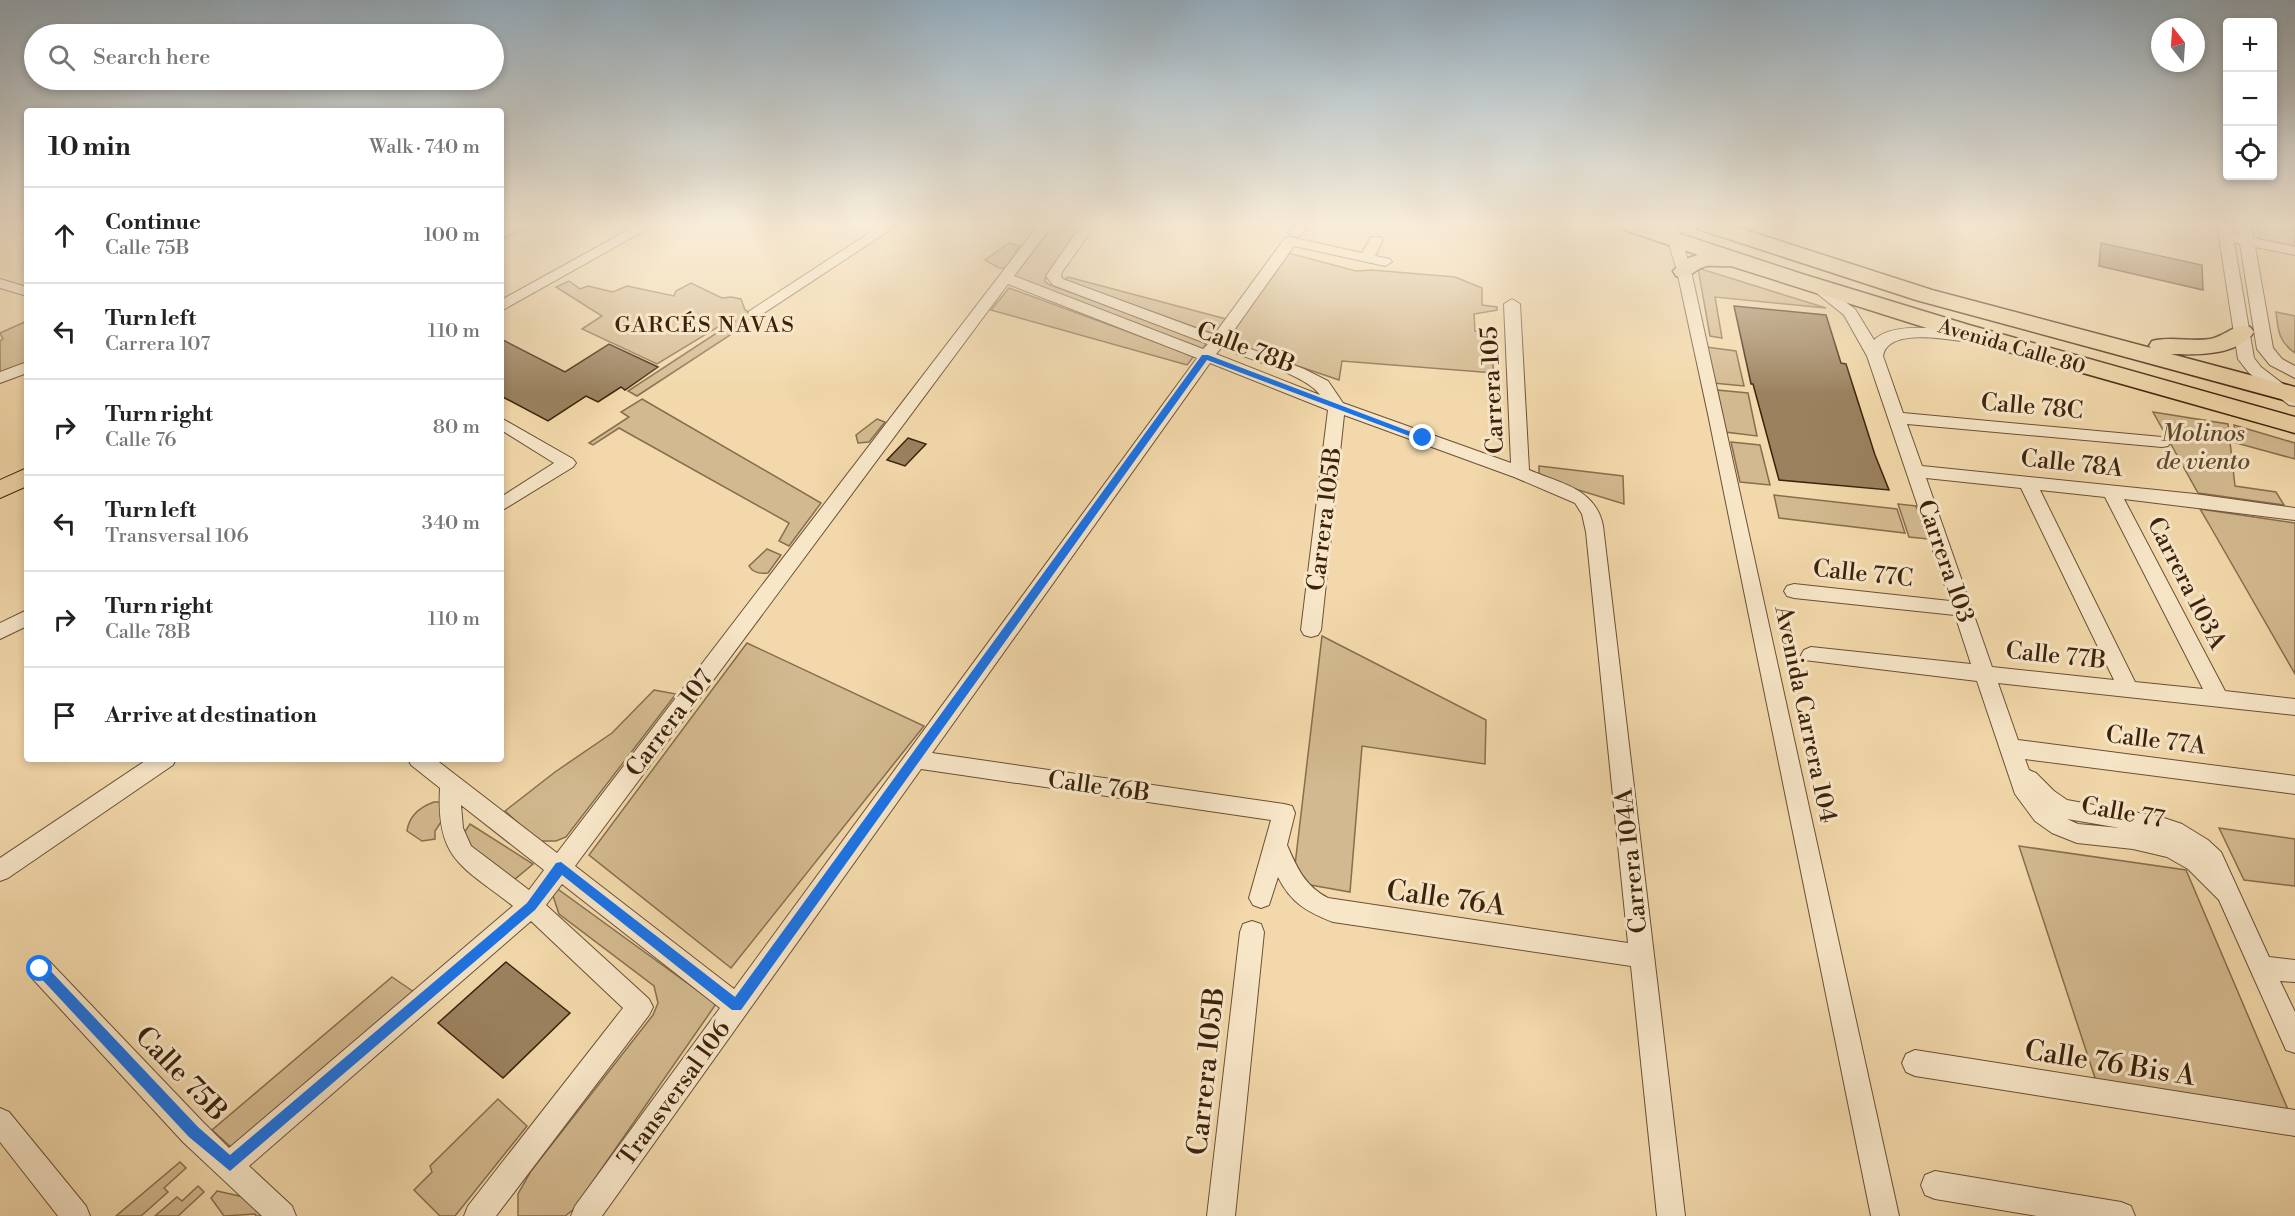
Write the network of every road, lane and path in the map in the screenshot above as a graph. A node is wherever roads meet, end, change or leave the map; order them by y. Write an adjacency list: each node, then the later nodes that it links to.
1 (547, 281): 17 (street)
2 (804, 281): 19 (street)
3 (1003, 281): 61 (street, Carrera 107)
4 (1013, 281): 23 (street, Calle 78B)
5 (1057, 281): 23 (street, Calle 78B)
6 (1261, 281): 23 (street, Transversal 106)
7 (1686, 281): 83 (street, Avenida Carrera 104)
8 (1797, 281): 15 (highway, Avenida Calle 80)
9 (1840, 281): 28 (highway, Avenida Calle 80)
10 (1880, 281): 28 (highway, Avenida Calle 80)
11 (1925, 281): 22 (highway, Avenida Calle 80)
12 (2233, 281): 20 (street)
13 (2253, 281): 28 (street)
14 (3, 287): 16 (street)
15 (1816, 287): 21 (highway, Avenida Calle 80); 24 (street, Carrera 103)
16 (24, 291)
17 (504, 304)
18 (1512, 304): 36 (street, Carrera 105)
19 (756, 312)
20 (2242, 332): 22 (highway); 26 (street)
21 (1990, 340): 24 (street); 32 (highway, Avenida Calle 80)
22 (2161, 346): 26 (highway, Avenida Calle 80)
23 (1210, 349): 29 (street, Calle 78B); 55 (street, Transversal 106)
24 (1875, 356): 30 (street, Carrera 103)
25 (24, 368): 27 (street)
26 (2255, 369): 28 (highway, Avenida Calle 80)
27 (0, 378)
28 (2293, 392)
29 (1337, 407): 36 (street); 47 (street, Carrera 105B)
30 (1896, 418): 33 (street, Calle 78C); 35 (street, Carrera 103)
31 (504, 425): 42 (street)
32 (2295, 425)
33 (2162, 442)
34 (24, 463): 37 (main road)
35 (1915, 471): 39 (street, Calle 78A); 45 (street, Carrera 103)
36 (1520, 473): 66 (street, Carrera 104A)
37 (0, 475)
38 (24, 478): 40 (main road)
39 (2027, 482): 41 (street, Calle 78A); 51 (street)
40 (0, 490)
41 (2111, 491): 43 (street, Calle 78A); 52 (street, Carrera 103A)
42 (504, 503)
43 (2295, 514)
44 (1794, 591): 45 (street, Calle 77C)
45 (1962, 609): 50 (street, Carrera 103)
46 (24, 619): 48 (street)
47 (1311, 630)
48 (0, 632)
49 (1811, 655): 50 (street, Calle 77B)
50 (1984, 672): 51 (street, Calle 77B); 54 (street, Carrera 103)
51 (2128, 688): 52 (street, Calle 77B)
52 (2218, 699): 53 (street, Calle 77B)
53 (2295, 707)
54 (2013, 757): 59 (street, Calle 77A); 67 (street, Calle 77)
55 (915, 759): 60 (street, Calle 76B); 70 (street, Transversal 106)
56 (161, 762): 62 (street)
57 (423, 762): 58 (street)
58 (451, 783): 61 (street); 64 (street)
59 (2295, 785)
60 (1275, 845): 63 (street); 66 (street, Calle 76A)
61 (561, 867): 64 (street, Carrera 107); 70 (street)
62 (0, 871)
63 (1261, 898)
64 (531, 906): 75 (street, Carrera 107); 79 (street)
65 (1252, 932): 81 (street, Carrera 105B)
66 (1642, 956): 82 (street, Carrera 104A)
67 (2261, 967): 69 (street); 71 (street)
68 (40, 969): 75 (street, Calle 75B)
69 (2295, 972)
70 (737, 1006): 80 (street, Transversal 106)
71 (2295, 1041)
72 (1915, 1063): 74 (street, Calle 76 Bis A)
73 (0, 1121): 77 (street)
74 (2295, 1123)
75 (230, 1165): 78 (street, Calle 75B)
76 (1935, 1185): 84 (street)
77 (76, 1216)
78 (282, 1216)
79 (478, 1216)
80 (585, 1216)
81 (1221, 1216)
82 (1671, 1216)
83 (1885, 1216)
84 (2121, 1216)

